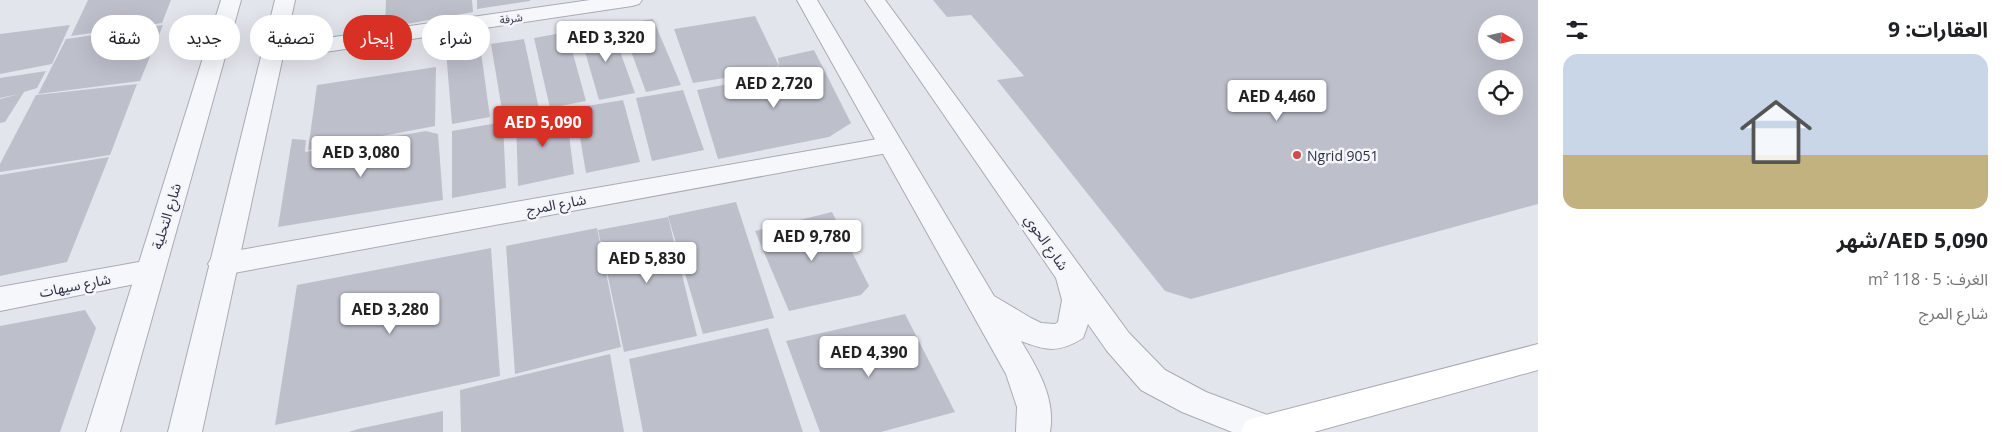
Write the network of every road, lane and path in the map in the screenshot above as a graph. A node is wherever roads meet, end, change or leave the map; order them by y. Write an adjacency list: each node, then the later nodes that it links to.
1 (231, 0): 11 (street, شارع التحلية)
2 (285, 0): 6 (street)
3 (626, 0): 7 (street, شرفة)
4 (807, 0): 9 (street)
5 (875, 0): 12 (street, شارع الحوي)
6 (281, 15)
7 (333, 44)
8 (270, 60): 10 (street)
9 (889, 145): 10 (street, شارع المرج); 14 (street)
10 (224, 264): 18 (street)
11 (150, 271): 13 (street, شارع سيهات); 17 (street, شارع التحلية)
12 (1069, 274): 14 (street); 16 (street, شارع الحوي)
13 (0, 299)
14 (982, 303): 19 (street)
15 (1538, 357): 16 (main road)
16 (1262, 431)
17 (103, 432)
18 (185, 432)
19 (1033, 432)

